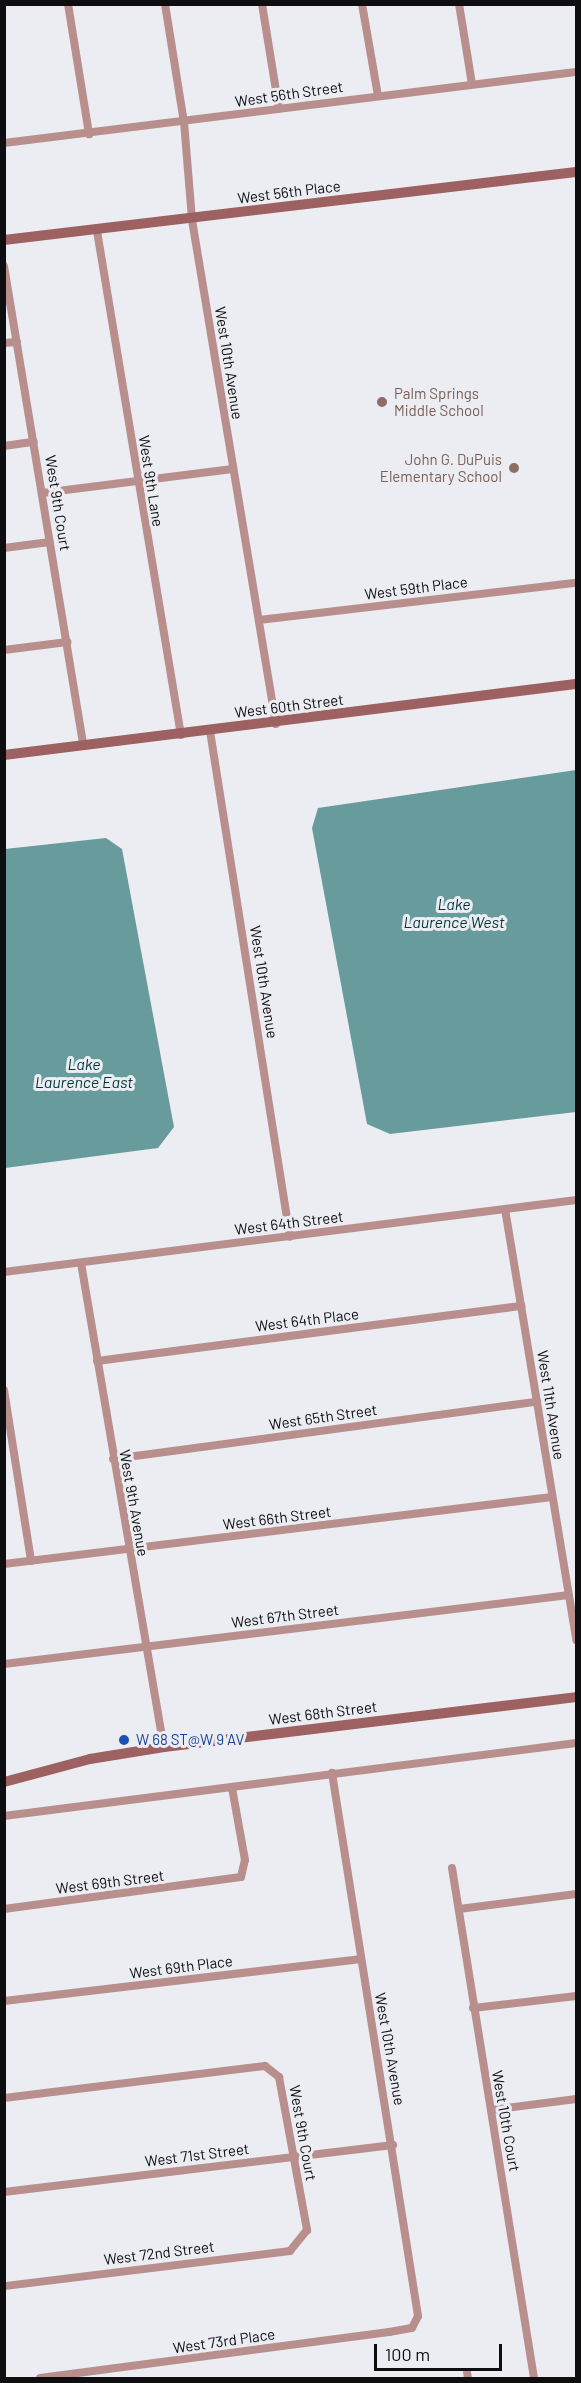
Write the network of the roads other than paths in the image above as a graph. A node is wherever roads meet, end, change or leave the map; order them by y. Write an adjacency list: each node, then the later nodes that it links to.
1 (68, 4): 11 (street)
2 (165, 4): 10 (street, West 10th Avenue)
3 (262, 4): 9 (street)
4 (362, 4): 8 (street)
5 (459, 4): 7 (street)
6 (576, 72): 7 (street, West 56th Street)
7 (472, 84): 8 (street, West 56th Street)
8 (378, 96): 9 (street, West 56th Street)
9 (279, 109): 10 (street, West 56th Street)
10 (184, 122): 11 (street, West 56th Street); 14 (street, West 10th Avenue)
11 (89, 134): 12 (street, West 56th Street)
12 (4, 143)
13 (576, 172): 14 (street, West 56th Place)
14 (192, 220): 15 (street, West 56th Place); 22 (street, West 10th Avenue)
15 (97, 231): 16 (street, West 56th Place); 23 (street, West 9th Lane)
16 (4, 240)
17 (4, 266): 18 (street, West 9th Court)
18 (17, 342): 19 (street); 20 (street, West 9th Court)
19 (4, 343)
20 (34, 442): 21 (street); 24 (street, West 9th Court)
21 (4, 446)
22 (232, 469): 23 (street); 28 (street, West 10th Avenue)
23 (137, 480): 24 (street); 34 (street, West 9th Lane)
24 (42, 493): 25 (street, West 9th Court)
25 (50, 542): 26 (street); 29 (street, West 9th Court)
26 (4, 548)
27 (576, 583): 28 (street, West 59th Place)
28 (259, 620): 32 (street, West 10th Avenue)
29 (67, 642): 30 (street); 35 (street, West 9th Court)
30 (4, 650)
31 (576, 684): 32 (street, West 60th Street)
32 (276, 724): 33 (street, West 60th Street)
33 (210, 731): 34 (street, West 60th Street); 39 (street, West 10th Avenue)
34 (181, 735): 35 (street, West 60th Street)
35 (83, 745): 36 (street, West 60th Street)
36 (4, 754)
37 (576, 1200): 38 (street, West 64th Street)
38 (505, 1209): 39 (street, West 64th Street); 42 (street, West 11th Avenue)
39 (290, 1237): 40 (street, West 64th Street)
40 (81, 1263): 41 (street, West 64th Street); 43 (street, West 9th Avenue)
41 (4, 1272)
42 (521, 1306): 43 (street, West 64th Place); 45 (street, West 11th Avenue)
43 (97, 1361): 46 (street, West 9th Avenue)
44 (4, 1390): 49 (street)
45 (537, 1402): 46 (street, West 65th Street); 47 (street, West 11th Avenue)
46 (113, 1459): 48 (street, West 9th Avenue)
47 (552, 1497): 48 (street, West 66th Street); 51 (street, West 11th Avenue)
48 (128, 1550): 49 (street, West 66th Street); 53 (street, West 9th Avenue)
49 (31, 1561): 50 (street, West 66th Street)
50 (4, 1564)
51 (569, 1595): 52 (street, West 11th Avenue); 53 (street, West 67th Street)
52 (576, 1640)
53 (147, 1646): 54 (street, West 67th Street); 57 (street, West 9th Avenue)
54 (4, 1664)
55 (576, 1697): 57 (street, West 68th Street)
56 (576, 1743): 58 (street)
57 (164, 1748): 59 (street, West 68th Street)
58 (332, 1773): 60 (street); 66 (street, West 10th Avenue)
59 (4, 1782)
60 (232, 1788): 61 (street); 64 (street, West 69th Street)
61 (4, 1816)
62 (452, 1868): 65 (street, West 10th Court)
63 (576, 1894): 65 (street)
64 (4, 1909)
65 (459, 1909): 69 (street, West 10th Court)
66 (360, 1959): 68 (street, West 69th Place); 73 (street, West 10th Avenue)
67 (576, 1996): 69 (street)
68 (4, 2001)
69 (473, 2008): 72 (street, West 10th Court)
70 (4, 2098): 74 (street, West 9th Court)
71 (576, 2099): 72 (street)
72 (491, 2110): 80 (street, West 10th Court)
73 (393, 2145): 74 (street, West 71st Street); 78 (street, West 10th Avenue)
74 (294, 2156): 75 (street, West 71st Street); 76 (street, West 9th Court)
75 (4, 2192)
76 (307, 2230): 77 (street, West 72nd Street)
77 (4, 2286)
78 (412, 2328): 79 (street, West 73rd Place)
79 (40, 2379)
80 (534, 2379)

